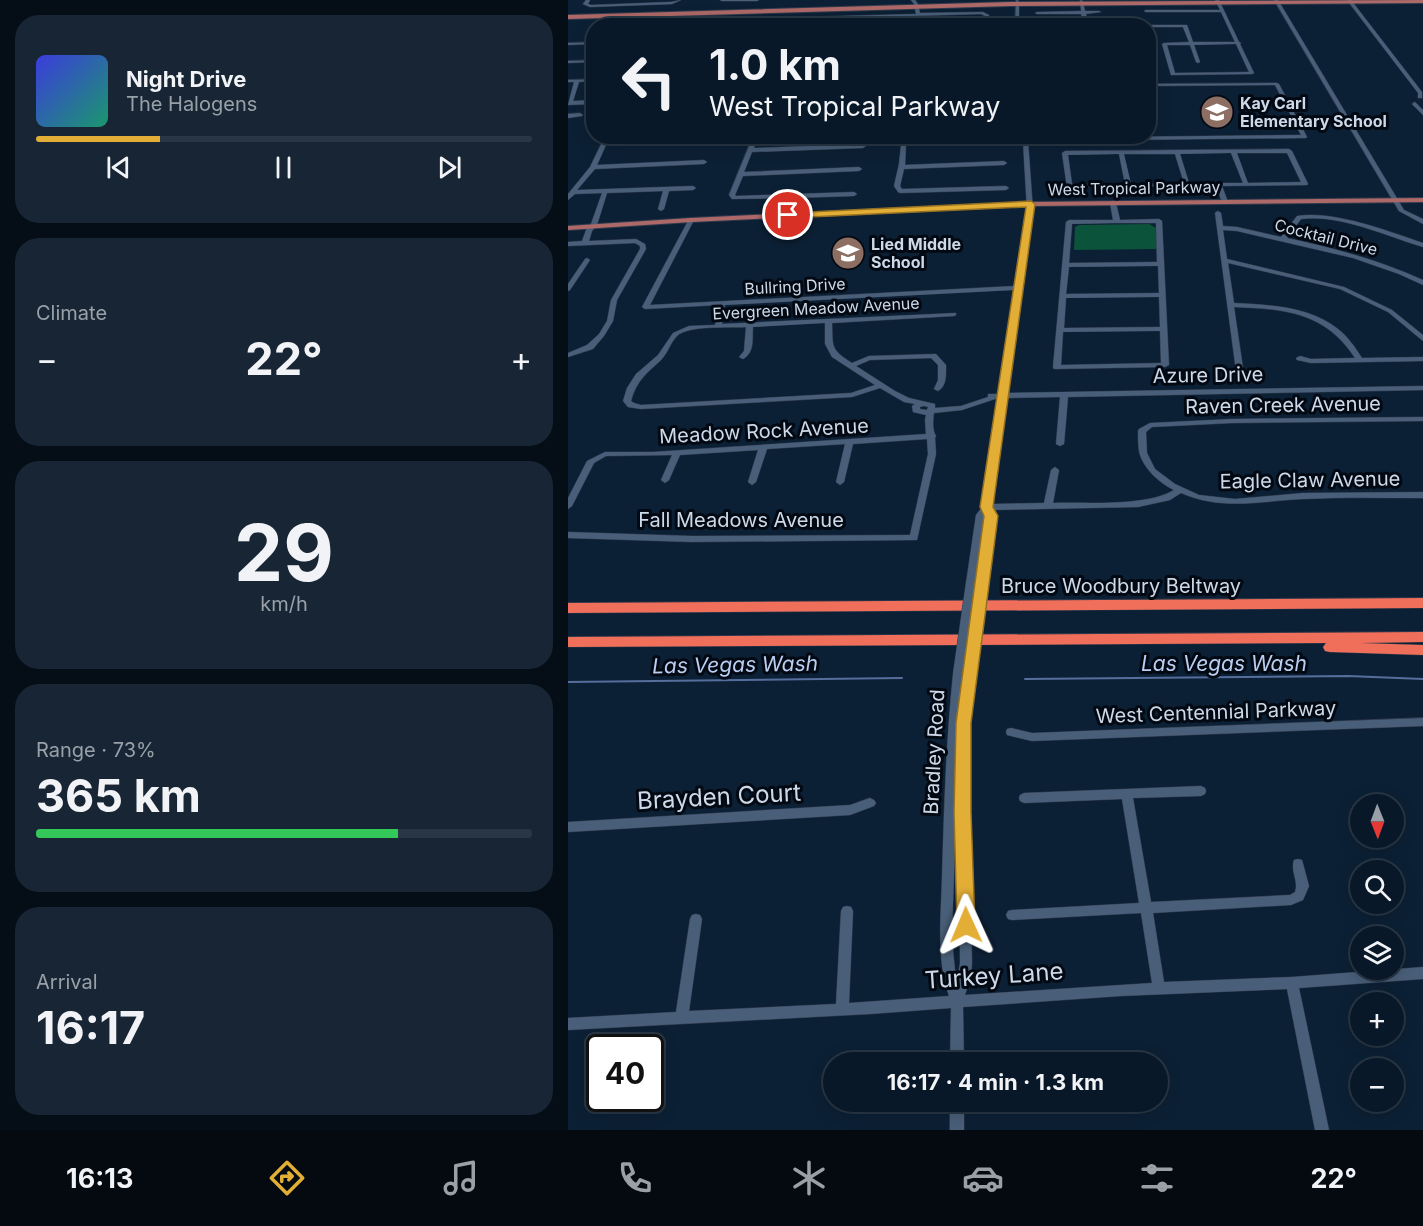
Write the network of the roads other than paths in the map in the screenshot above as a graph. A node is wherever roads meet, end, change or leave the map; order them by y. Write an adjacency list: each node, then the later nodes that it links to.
1 (722, 0): 2 (street)
2 (757, 0)
3 (678, 1): 8 (street)
4 (1220, 1): 5 (main road); 9 (main road); 16 (street)
5 (1277, 1): 6 (main road); 78 (street)
6 (1351, 1): 7 (main road); 43 (street)
7 (1423, 1)
8 (643, 2): 13 (street)
9 (1081, 2): 12 (main road); 18 (street)
10 (587, 3): 13 (street)
11 (916, 3): 12 (main road); 14 (main road); 22 (street)
12 (1014, 3): 27 (street)
13 (616, 5): 20 (street)
14 (805, 9): 17 (main road); 25 (street)
15 (1146, 11): 16 (street)
16 (1223, 11): 31 (street)
17 (677, 12): 20 (main road); 23 (main road); 24 (street)
18 (1084, 12): 19 (street); 21 (street); 28 (street)
19 (1099, 12)
20 (613, 13): 23 (main road)
21 (1037, 13)
22 (918, 15): 25 (street); 26 (street)
23 (568, 16)
24 (677, 18)
25 (802, 18)
26 (986, 18)
27 (1016, 18)
28 (1085, 18)
29 (1156, 26): 33 (street)
30 (586, 43): 32 (street)
31 (1238, 43): 33 (street); 37 (street)
32 (568, 44)
33 (1192, 44): 36 (street); 37 (street)
34 (586, 61): 35 (street)
35 (568, 62)
36 (1198, 62)
37 (1197, 74): 42 (street)
38 (586, 80): 40 (street)
39 (568, 81): 40 (street)
40 (577, 81): 44 (street)
41 (1156, 85): 42 (street)
42 (1201, 85): 50 (street)
43 (1420, 97)
44 (570, 98): 45 (street)
45 (586, 101)
46 (1415, 104): 47 (street)
47 (1423, 114)
48 (580, 115): 49 (street)
49 (568, 116)
50 (1156, 138)
51 (603, 144): 62 (street)
52 (753, 144): 56 (street)
53 (902, 144): 63 (street)
54 (1026, 144): 81 (street, Bradley Road)
55 (863, 146): 56 (street)
56 (750, 150): 65 (street)
57 (1233, 151): 59 (street); 67 (street); 67 (street)
58 (1121, 152): 59 (street); 68 (street); 68 (street)
59 (1177, 152): 69 (street)
60 (704, 162): 62 (street)
61 (1004, 163): 63 (street)
62 (593, 167): 75 (street)
63 (901, 167): 72 (street)
64 (859, 169): 65 (street)
65 (741, 174): 76 (street)
66 (1218, 184): 67 (street); 69 (street); 79 (street)
67 (1246, 184)
68 (1129, 185): 69 (street)
69 (1188, 185)
70 (667, 188): 71 (street); 73 (street); 82 (street)
71 (693, 188)
72 (1006, 188)
73 (605, 191): 75 (street); 88 (street)
74 (854, 194): 76 (street)
75 (570, 195)
76 (790, 197): 84 (street)
77 (1423, 200): 78 (main road, West Tropical Parkway)
78 (1396, 201): 79 (main road, West Tropical Parkway); 87 (street)
79 (1225, 202): 80 (main road, West Tropical Parkway)
80 (1113, 203): 81 (main road, West Tropical Parkway); 86 (street)
81 (1031, 204): 84 (main road, West Tropical Parkway); 102 (street, Bradley Road)
82 (661, 209)
83 (1218, 213): 90 (street)
84 (788, 215): 85 (main road, West Tropical Parkway)
85 (691, 220): 88 (main road, West Tropical Parkway); 106 (street, Bullring Drive)
86 (1117, 222): 97 (street); 98 (street)
87 (1423, 222)
88 (594, 225): 89 (main road, West Tropical Parkway); 92 (street)
89 (568, 226)
90 (1220, 228): 91 (street, Cocktail Drive); 96 (street)
91 (1283, 239): 94 (street); 101 (street, Cocktail Drive)
92 (590, 240): 93 (street); 115 (street)
93 (568, 244)
94 (1423, 245)
95 (587, 260): 100 (street)
96 (1224, 260): 107 (street); 114 (street)
97 (1160, 264): 98 (street); 104 (street)
98 (1066, 265): 105 (street)
99 (568, 271): 100 (street)
100 (580, 271): 103 (street)
101 (1423, 283)
102 (1019, 288): 106 (street, Bullring Drive); 126 (street, Bradley Road)
103 (568, 289)
104 (1162, 295): 105 (street); 112 (street)
105 (1063, 296): 113 (street)
106 (722, 303): 111 (street)
107 (1230, 305): 119 (street); 121 (street)
108 (954, 314): 109 (street, Evergreen Meadow Avenue)
109 (828, 321): 110 (street, Evergreen Meadow Avenue); 120 (street)
110 (750, 324): 111 (street, Evergreen Meadow Avenue); 116 (street)
111 (718, 326): 122 (street, Evergreen Meadow Avenue)
112 (1164, 329): 113 (street); 113 (street)
113 (1060, 330)
114 (1423, 339)
115 (568, 355)
116 (744, 357)
117 (1300, 358): 119 (street)
118 (1423, 359): 119 (street)
119 (1360, 360)
120 (850, 366): 122 (street); 124 (street)
121 (1249, 376)
122 (880, 386): 127 (street)
123 (1423, 388): 125 (street, Azure Drive)
124 (938, 389)
125 (1064, 394): 126 (street, Azure Drive); 137 (street)
126 (999, 397): 128 (street, Azure Drive); 129 (street, Azure Drive); 131 (street, Bradley Road)
127 (907, 400): 129 (street); 130 (street)
128 (979, 403): 129 (street, Azure Drive); 131 (street)
129 (928, 406): 130 (street); 133 (street)
130 (919, 411): 133 (street)
131 (1001, 412): 148 (street, Bradley Road)
132 (1423, 419): 134 (street, Raven Creek Avenue)
133 (929, 420): 135 (street)
134 (1145, 428): 144 (street, Eagle Claw Avenue)
135 (932, 436): 136 (street, Meadow Rock Avenue); 149 (street, Fall Meadows Avenue)
136 (849, 442): 138 (street, Meadow Rock Avenue); 143 (street)
137 (1060, 444)
138 (763, 447): 139 (street, Meadow Rock Avenue); 142 (street)
139 (677, 453): 141 (street); 146 (street, Meadow Rock Avenue)
140 (1055, 470): 147 (street)
141 (665, 480)
142 (752, 482)
143 (840, 482)
144 (1180, 490): 145 (street, Eagle Claw Avenue); 147 (street)
145 (1423, 495)
146 (568, 506)
147 (1048, 506): 148 (street)
148 (986, 507): 162 (street, Bradley Road, bridge)
149 (568, 535)
150 (1423, 597): 153 (highway)
151 (568, 599): 155 (highway)
152 (1423, 603): 153 (highway, Bruce Woodbury Beltway)
153 (1317, 604): 155 (highway, Bruce Woodbury Beltway)
154 (568, 608): 155 (highway, Bruce Woodbury Beltway)
155 (678, 608)
156 (1423, 638): 157 (highway)
157 (1136, 639): 158 (highway); 160 (highway)
158 (694, 641): 159 (highway); 161 (highway)
159 (568, 642)
160 (1423, 650)
161 (568, 651)
162 (963, 674): 178 (street, Bradley Road); 178 (street, Bradley Road)
163 (1423, 722): 164 (street, West Centennial Parkway)
164 (1011, 732)
165 (1201, 791): 166 (street)
166 (1127, 794): 167 (street); 171 (street)
167 (1024, 798)
168 (870, 803): 169 (street, Brayden Court)
169 (568, 827)
170 (1298, 864): 171 (street)
171 (1145, 908): 173 (street); 177 (street)
172 (847, 911): 179 (street)
173 (1012, 915)
174 (696, 919): 180 (street)
175 (1423, 973): 176 (street, Turkey Lane)
176 (1292, 982): 177 (street, Turkey Lane); 185 (street)
177 (1159, 988): 178 (street, Turkey Lane)
178 (957, 1002): 179 (street, Turkey Lane); 182 (street, Bradley Road)
179 (842, 1009): 180 (street, Turkey Lane)
180 (682, 1016): 181 (street, Turkey Lane)
181 (568, 1023)
182 (957, 1052)
183 (957, 1112): 184 (street)
184 (956, 1130)
185 (1322, 1130)

